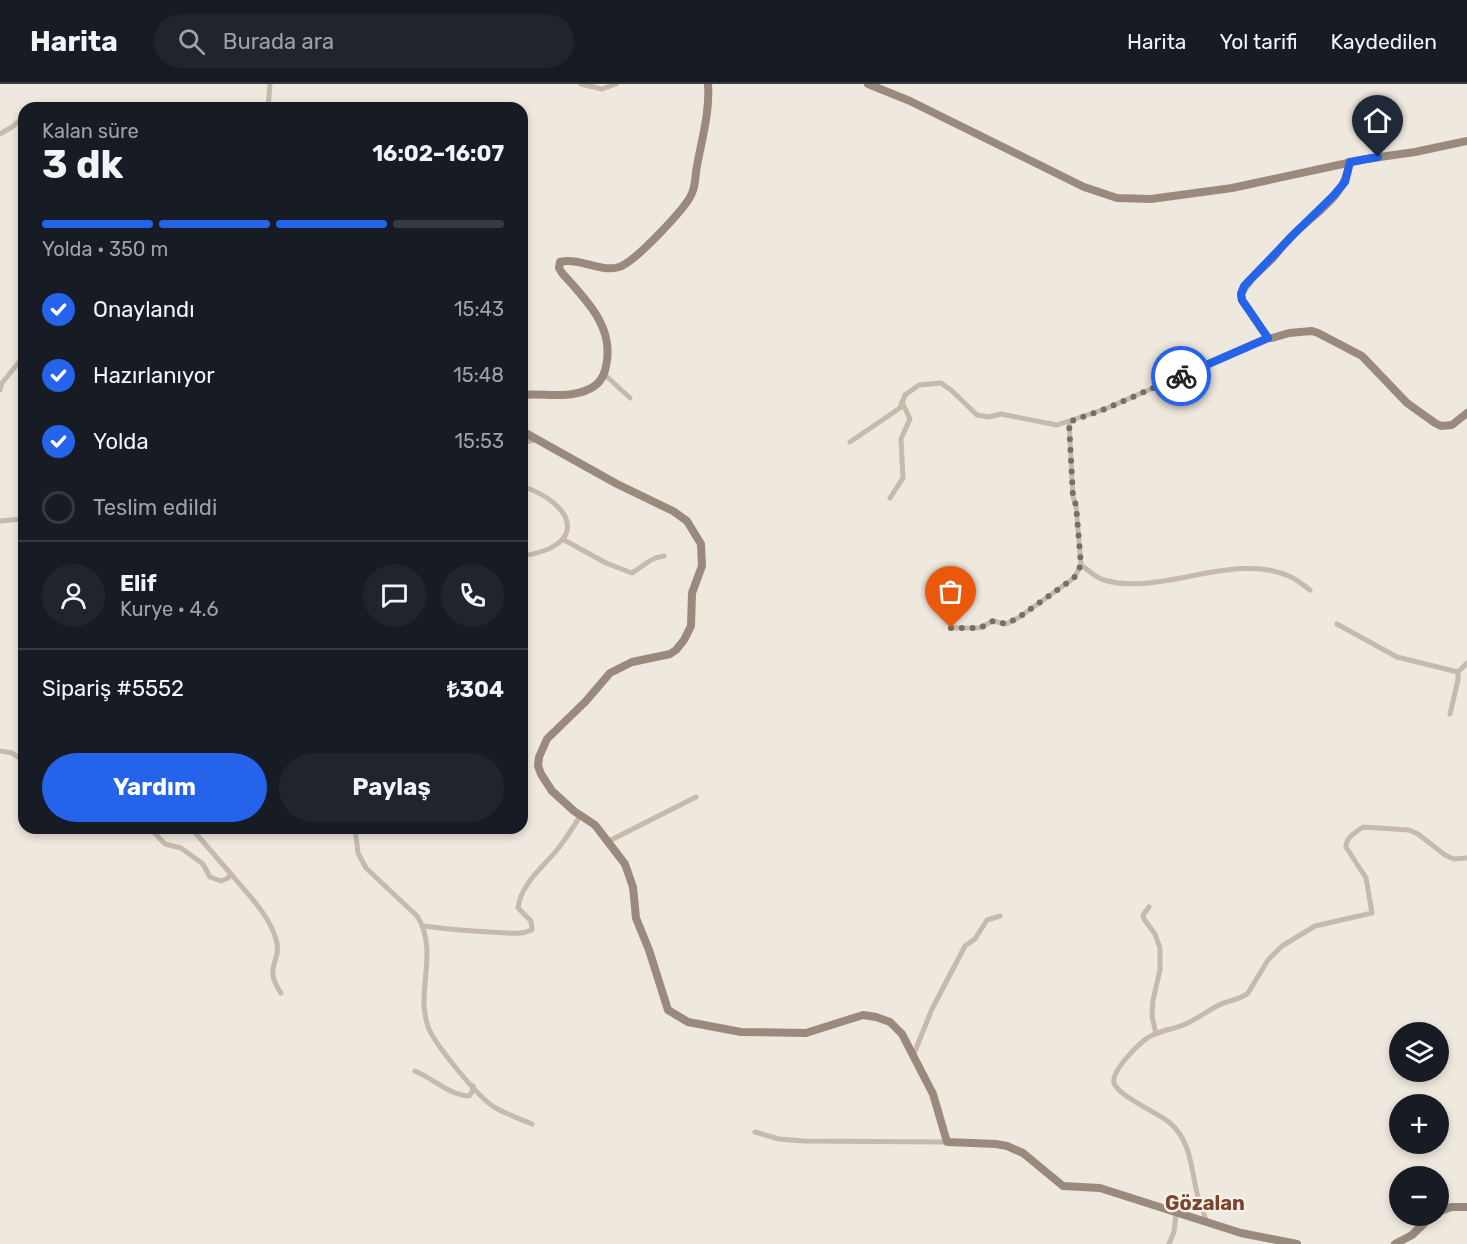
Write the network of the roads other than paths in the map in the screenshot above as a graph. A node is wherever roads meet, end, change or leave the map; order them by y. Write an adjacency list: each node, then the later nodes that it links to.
1 (270, 84): 6 (street)
2 (581, 84): 3 (street)
3 (616, 84)
4 (708, 84): 13 (street)
5 (868, 84): 10 (street)
6 (268, 102)
7 (18, 122): 8 (street)
8 (0, 134)
9 (1467, 141): 10 (street)
10 (1350, 162): 11 (street)
11 (1268, 338): 18 (street); 19 (street)
12 (18, 364): 14 (street)
13 (604, 374): 15 (street); 16 (street)
14 (0, 390)
15 (528, 395)
16 (630, 398)
17 (902, 402): 19 (street); 23 (street); 25 (street)
18 (1467, 413)
19 (1069, 422): 31 (street)
20 (528, 436): 21 (street)
21 (534, 440): 22 (street); 41 (street)
22 (528, 442)
23 (850, 442)
24 (528, 488): 28 (street)
25 (890, 498)
26 (18, 519): 27 (street)
27 (0, 520)
28 (564, 540): 29 (street); 30 (street)
29 (528, 555)
30 (664, 556)
31 (1081, 565): 32 (street); 34 (street)
32 (1310, 590)
33 (1338, 624): 36 (street)
34 (951, 628)
35 (1467, 663): 36 (street)
36 (1458, 672): 37 (street)
37 (1450, 714)
38 (0, 751): 39 (street)
39 (18, 757)
40 (696, 797): 45 (street)
41 (581, 815): 45 (street); 50 (street)
42 (156, 834): 47 (street)
43 (195, 834): 47 (street)
44 (356, 834): 50 (street)
45 (607, 842): 53 (street)
46 (1467, 858): 52 (street)
47 (231, 874): 51 (street)
48 (1149, 907): 52 (street)
49 (1000, 916): 53 (street)
50 (424, 926): 55 (street)
51 (280, 993)
52 (1156, 1034): 62 (street)
53 (914, 1056): 58 (street)
54 (415, 1071): 55 (street)
55 (473, 1086): 56 (street)
56 (532, 1124)
57 (755, 1132): 58 (street)
58 (947, 1142): 61 (street)
59 (1467, 1206): 60 (street)
60 (1449, 1208)
61 (1176, 1213): 62 (street); 64 (street)
62 (1207, 1223): 65 (street)
63 (1421, 1226): 66 (street)
64 (1170, 1244)
65 (1297, 1244)
66 (1395, 1244)

